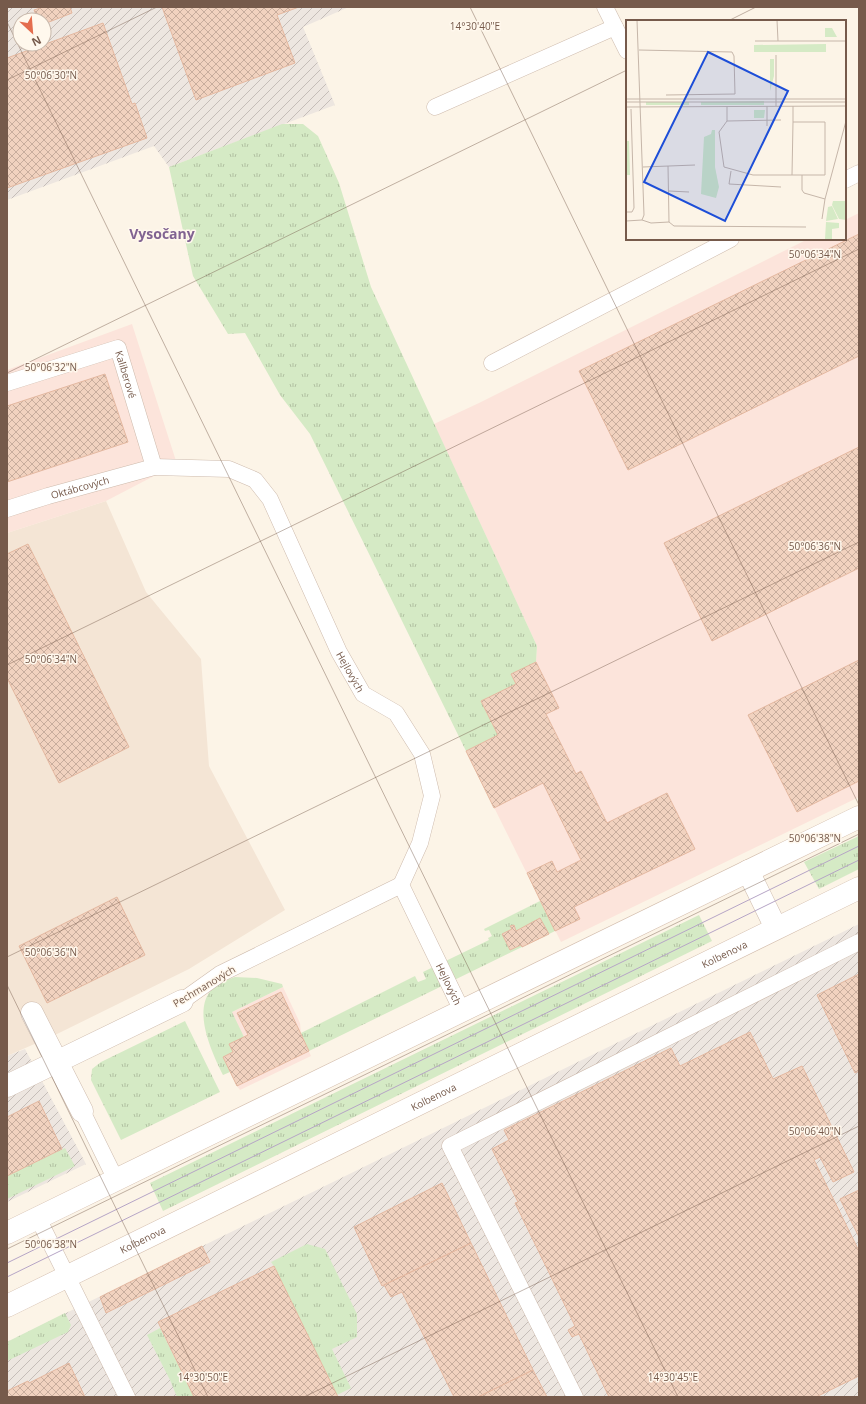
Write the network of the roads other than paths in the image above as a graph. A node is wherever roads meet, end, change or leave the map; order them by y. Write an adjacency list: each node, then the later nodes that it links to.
1 (605, 7): 2 (lane)
2 (614, 27): 3 (lane); 4 (lane)
3 (626, 49)
4 (435, 107)
5 (859, 173): 6 (lane)
6 (846, 180)
7 (726, 240): 8 (lane)
8 (492, 363)
9 (7, 383): 10 (lane, Kaliberové)
10 (154, 467): 11 (lane, Oktábcových); 14 (lane, Hejlových)
11 (7, 509)
12 (859, 816): 13 (main road)
13 (748, 871): 16 (main road); 19 (main road)
14 (401, 884): 18 (lane, Pechmanových); 19 (lane, Hejlových)
15 (859, 888): 16 (main road, Kolbenova)
16 (776, 928): 27 (main road, Kolbenova)
17 (859, 942): 30 (lane)
18 (182, 1001): 21 (main road, Pechmanových)
19 (462, 1011): 24 (main road)
20 (32, 1013): 21 (main road)
21 (57, 1062): 22 (main road, Pechmanových); 23 (main road)
22 (7, 1086)
23 (82, 1111): 24 (lane)
24 (116, 1180): 25 (main road)
25 (38, 1218): 26 (main road); 27 (lane)
26 (7, 1233)
27 (68, 1276): 28 (main road, Kolbenova); 29 (lane)
28 (7, 1306)
29 (128, 1397)
30 (576, 1397)

